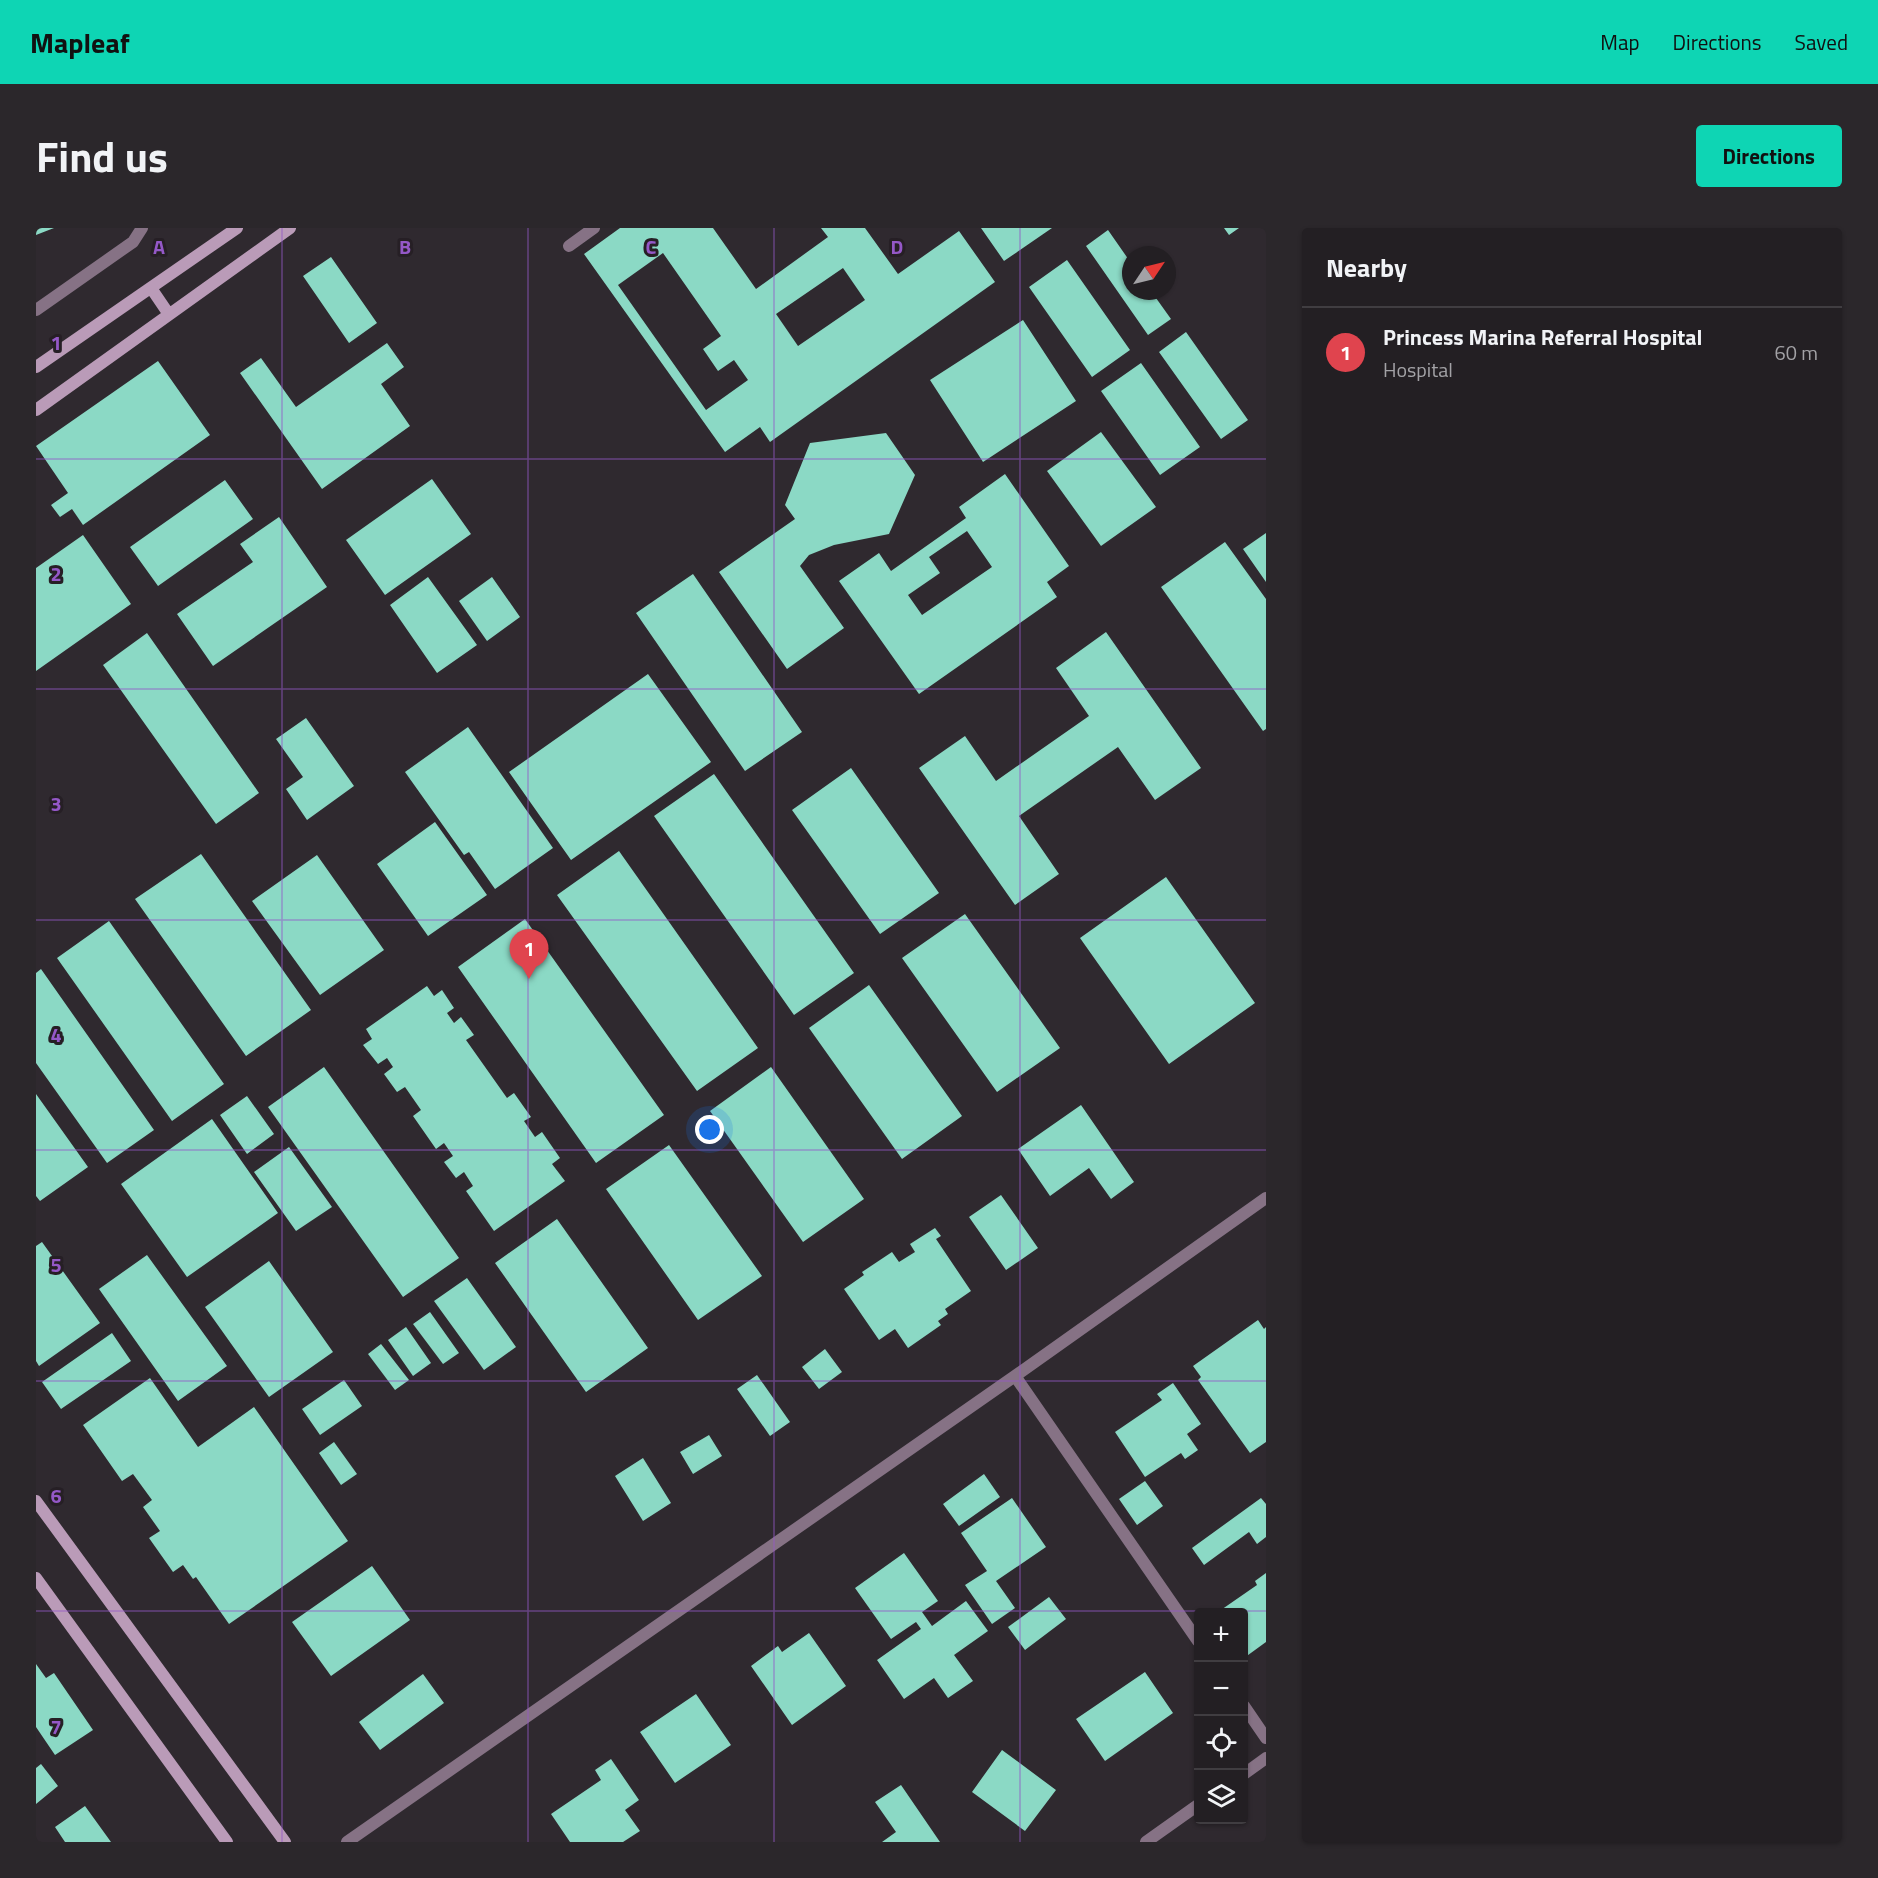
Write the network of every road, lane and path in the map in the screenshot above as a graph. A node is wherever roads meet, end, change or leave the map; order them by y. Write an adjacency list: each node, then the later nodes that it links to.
1 (142, 228): 7 (street)
2 (237, 228): 6 (main road)
3 (290, 228): 8 (main road)
4 (594, 228): 5 (street)
5 (569, 246)
6 (151, 288): 8 (main road); 9 (main road)
7 (36, 310)
8 (168, 313): 10 (main road)
9 (36, 367)
10 (36, 410)
11 (1266, 1198): 12 (street)
12 (1016, 1376): 15 (street); 23 (street)
13 (36, 1501): 22 (main road)
14 (36, 1578): 21 (main road)
15 (1194, 1635)
16 (1248, 1712): 17 (street)
17 (1266, 1738)
18 (1266, 1758): 19 (street)
19 (1248, 1770)
20 (1194, 1808): 24 (street)
21 (227, 1842)
22 (285, 1842)
23 (347, 1842)
24 (1146, 1842)

